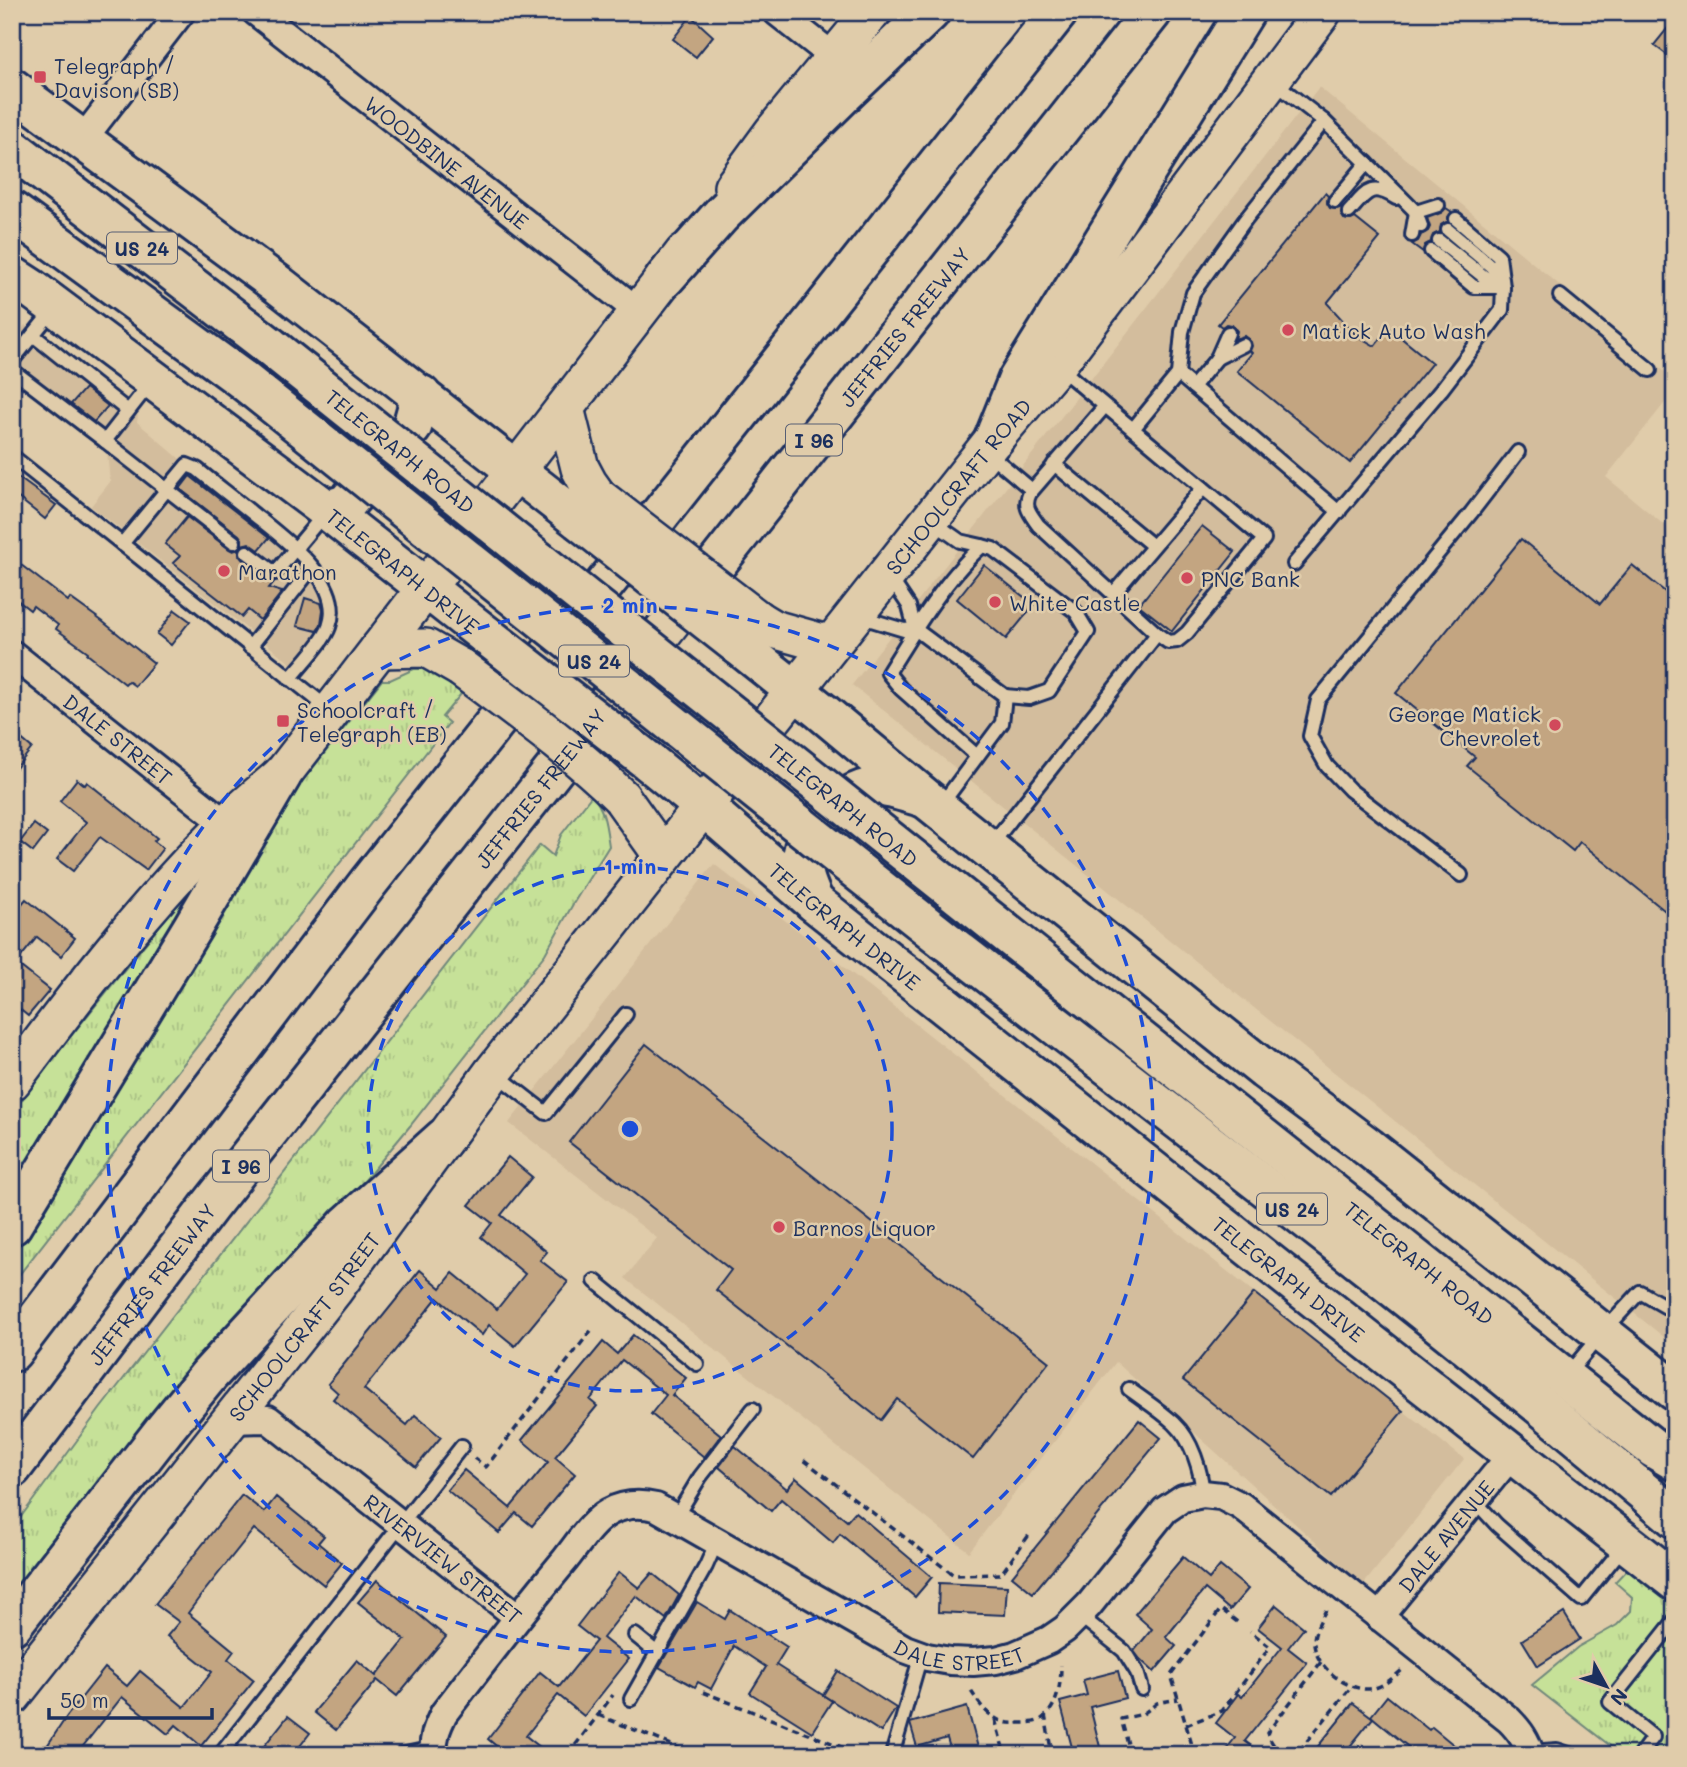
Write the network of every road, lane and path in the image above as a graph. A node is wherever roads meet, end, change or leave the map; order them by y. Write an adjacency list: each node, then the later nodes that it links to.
1 (181, 12): 14 (street)
2 (256, 12): 27 (street, WOODBINE AVENUE)
3 (777, 12): 10 (street)
4 (872, 12): 10 (main road)
5 (930, 12): 24 (main road)
6 (1058, 12): 99 (main road)
7 (1152, 12): 110 (main road, JEFFRIES FREEWAY / I 96)
8 (1245, 12): 45 (main road)
9 (1322, 12): 11 (main road, SCHOOLCRAFT ROAD)
10 (834, 57): 24 (main road)
11 (1271, 80): 13 (lane); 33 (main road, SCHOOLCRAFT ROAD)
12 (12, 88): 14 (main road)
13 (1324, 121): 16 (lane); 36 (lane)
14 (83, 139): 39 (main road)
15 (12, 148): 101 (main road, TELEGRAPH ROAD / US 24, bridge)
16 (1367, 163): 17 (lane); 18 (lane)
17 (1335, 201)
18 (1413, 210): 18 (lane); 20 (lane)
19 (12, 211): 114 (main road, TELEGRAPH ROAD / US 24, bridge)
20 (1349, 212)
21 (1452, 225): 25 (lane)
22 (1435, 246): 25 (lane)
23 (12, 276): 28 (main road, TELEGRAPH DRIVE)
24 (666, 278): 27 (main road)
25 (1503, 287): 55 (lane)
26 (1560, 296): 35 (lane)
27 (639, 313): 41 (main road)
28 (44, 321): 32 (lane); 37 (main road, TELEGRAPH DRIVE); 42 (lane)
29 (1228, 332): 31 (lane)
30 (1242, 345): 31 (lane)
31 (1217, 358): 38 (lane)
32 (12, 361)
33 (1057, 365): 40 (lane); 45 (main road, SCHOOLCRAFT ROAD)
34 (12, 370): 44 (lane)
35 (1650, 370)
36 (1178, 374): 38 (lane); 43 (lane)
37 (153, 380): 42 (lane); 54 (main road, TELEGRAPH DRIVE)
38 (1193, 387): 55 (lane)
39 (421, 395): 49 (main road); 54 (main road)
40 (1105, 406): 43 (lane); 48 (lane)
41 (565, 408): 49 (main road); 53 (main road)
42 (128, 411): 44 (lane)
43 (1133, 429): 50 (lane)
44 (105, 442): 51 (lane)
45 (989, 445): 52 (lane); 56 (main road, SCHOOLCRAFT ROAD)
46 (1518, 452): 87 (lane)
47 (12, 456): 58 (lane)
48 (1054, 464): 52 (lane); 61 (lane)
49 (517, 470): 53 (main road); 66 (main road)
50 (1203, 488): 61 (lane); 71 (lane)
51 (167, 489): 57 (lane); 58 (lane); 60 (lane)
52 (1032, 490): 67 (lane)
53 (589, 508): 70 (main road, bridge)
54 (327, 510): 60 (lane); 66 (main road, TELEGRAPH DRIVE)
55 (1339, 512): 63 (lane)
56 (930, 519): 59 (lane); 65 (main road, SCHOOLCRAFT ROAD)
57 (234, 542)
58 (122, 544): 73 (lane)
59 (982, 546): 69 (lane); 78 (lane)
60 (296, 547): 62 (lane); 64 (lane)
61 (1153, 547): 67 (lane)
62 (247, 552)
63 (1294, 564)
64 (312, 568): 73 (lane); 76 (lane)
65 (887, 573): 68 (main road, SCHOOLCRAFT ROAD); 69 (lane)
66 (426, 588): 74 (main road); 83 (main road, TELEGRAPH DRIVE, bridge)
67 (1113, 594): 71 (lane)
68 (854, 615): 69 (lane); 72 (main road, SCHOOLCRAFT ROAD)
69 (915, 629): 78 (lane); 80 (lane)
70 (748, 633): 72 (main road); 77 (main road)
71 (1157, 634): 85 (lane)
72 (830, 645): 77 (main road, SCHOOLCRAFT ROAD)
73 (250, 647): 76 (lane)
74 (379, 649): 79 (main road); 86 (main road, bridge)
75 (12, 654): 84 (street, DALE STREET)
76 (290, 679): 79 (lane)
77 (794, 691): 82 (main road); 83 (main road, SCHOOLCRAFT ROAD)
78 (1005, 696): 80 (lane)
79 (321, 725): 81 (main road)
80 (977, 756): 82 (lane)
81 (282, 775): 84 (main road); 94 (main road)
82 (931, 803): 85 (main road); 88 (main road)
83 (703, 806): 86 (main road, SCHOOLCRAFT ROAD); 88 (main road, TELEGRAPH DRIVE)
84 (226, 824): 92 (main road)
85 (988, 848): 98 (main road)
86 (663, 856): 89 (main road, SCHOOLCRAFT ROAD)
87 (1461, 875)
88 (814, 902): 108 (main road, TELEGRAPH DRIVE)
89 (587, 953): 91 (main road, SCHOOLCRAFT STREET)
90 (626, 1014): 91 (lane)
91 (492, 1072): 93 (main road, SCHOOLCRAFT STREET)
92 (13, 1076)
93 (444, 1138): 105 (main road, SCHOOLCRAFT STREET); 125 (main road)
94 (12, 1225)
95 (595, 1281): 100 (lane)
96 (1675, 1312): 98 (lane)
97 (593, 1328): 106 (path)
98 (1602, 1333): 101 (lane); 103 (main road)
99 (12, 1352)
100 (697, 1364)
101 (1565, 1377): 107 (main road, TELEGRAPH ROAD / US 24)
102 (1129, 1389): 111 (lane)
103 (1675, 1391)
104 (753, 1409): 113 (lane)
105 (231, 1420): 115 (street, RIVERVIEW STREET); 139 (main road, SCHOOLCRAFT STREET)
106 (466, 1450): 115 (lane)
107 (1667, 1452)
108 (1512, 1454): 112 (street, DALE AVENUE); 118 (main road, TELEGRAPH DRIVE)
109 (804, 1460): 116 (path)
110 (12, 1468)
111 (1203, 1494): 121 (street, DALE STREET); 123 (street)
112 (1474, 1500): 118 (lane); 123 (street, DALE AVENUE)
113 (676, 1517): 117 (street, DALE STREET); 122 (street, DALE STREET)
114 (1675, 1518)
115 (400, 1524): 122 (street, RIVERVIEW STREET); 148 (lane)
116 (1029, 1535)
117 (717, 1541): 129 (lane); 130 (street, DALE STREET)
118 (1626, 1543): 119 (main road, TELEGRAPH DRIVE)
119 (1675, 1581)
120 (1326, 1610): 131 (path)
121 (1079, 1615): 130 (street, DALE STREET); 135 (lane)
122 (518, 1617): 146 (street, RIVERVIEW STREET)
123 (1379, 1617): 147 (street)
124 (1675, 1620): 159 (lane)
125 (12, 1625)
126 (1241, 1625): 141 (path)
127 (1250, 1631): 145 (path)
128 (635, 1635): 129 (lane)
129 (657, 1653): 140 (lane)
130 (921, 1655): 153 (lane)
131 (1321, 1662): 134 (path); 134 (path)
132 (1061, 1665): 143 (path)
133 (1402, 1670): 134 (path)
134 (1352, 1686)
135 (1142, 1689)
136 (971, 1690): 144 (path)
137 (704, 1692): 152 (path)
138 (614, 1694): 142 (path)
139 (12, 1696)
140 (631, 1699)
141 (1178, 1699): 145 (path); 156 (path)
142 (598, 1715): 150 (path); 151 (path)
143 (1045, 1715): 144 (path); 155 (path)
144 (994, 1717): 154 (path)
145 (1186, 1725): 157 (path)
146 (434, 1752): 149 (lane)
147 (1531, 1753): 158 (lane)
148 (220, 1755)
149 (401, 1755)
150 (568, 1755)
151 (696, 1755)
152 (862, 1755)
153 (892, 1755)
154 (1005, 1755)
155 (1052, 1755)
156 (1131, 1755)
157 (1195, 1755)
158 (1572, 1755)
159 (1640, 1755)

